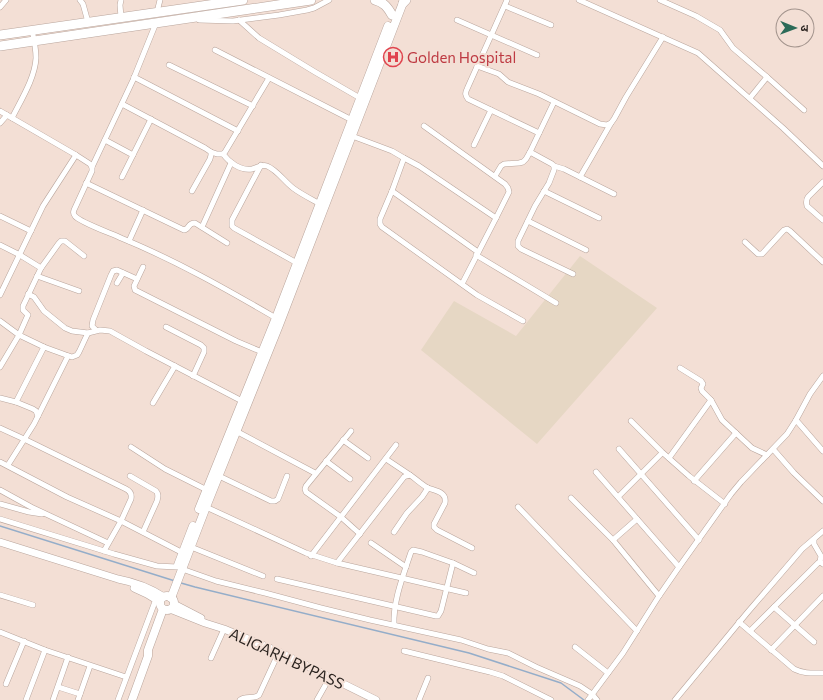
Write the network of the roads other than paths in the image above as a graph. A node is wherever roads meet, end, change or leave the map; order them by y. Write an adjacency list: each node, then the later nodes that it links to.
1 (6, 0): 14 (street)
2 (80, 0): 21 (street)
3 (120, 0): 17 (street)
4 (160, 0): 15 (street)
5 (243, 0): 15 (highway)
6 (311, 0): 18 (highway)
7 (329, 0): 19 (street)
8 (375, 0): 16 (highway)
9 (507, 0): 13 (street)
10 (579, 0): 27 (street)
11 (660, 0): 35 (street)
12 (403, 1): 16 (main road); 54 (main road)
13 (505, 6): 23 (street); 26 (street)
14 (0, 7)
15 (157, 12): 17 (highway)
16 (392, 15): 37 (main road)
17 (121, 17): 21 (highway)
18 (181, 19): 19 (street); 22 (highway)
19 (239, 20): 37 (street)
20 (457, 20): 26 (street)
21 (88, 22): 24 (highway)
22 (156, 23): 28 (highway); 34 (street)
23 (551, 25)
24 (32, 30): 25 (highway); 28 (street)
25 (0, 35)
26 (492, 35): 31 (street); 33 (street)
27 (663, 37): 38 (street); 50 (street)
28 (35, 41): 29 (highway); 46 (street)
29 (0, 46)
30 (215, 50): 36 (street)
31 (537, 55)
32 (169, 65): 41 (street)
33 (477, 66): 39 (street); 42 (street)
34 (134, 77): 40 (street); 52 (street)
35 (767, 77): 38 (street); 43 (street)
36 (269, 78): 41 (street); 48 (street)
37 (360, 98): 48 (main road)
38 (750, 98): 66 (street)
39 (554, 102): 50 (street); 53 (street)
40 (122, 104): 47 (street); 55 (street)
41 (253, 106): 52 (street)
42 (491, 110): 53 (street); 56 (street)
43 (804, 110)
44 (0, 111): 45 (street)
45 (7, 115): 46 (street); 49 (street)
46 (12, 118): 60 (street)
47 (151, 119): 57 (street); 61 (street)
48 (352, 120): 77 (main road)
49 (0, 123)
50 (611, 123): 70 (street)
51 (424, 126): 68 (street)
52 (238, 131): 59 (street)
53 (539, 133): 58 (street)
54 (352, 136): 62 (street); 132 (main road)
55 (105, 140): 61 (street); 67 (street)
56 (474, 145)
57 (211, 152): 59 (street); 73 (street)
58 (530, 152): 65 (street); 68 (street)
59 (223, 154): 63 (street)
60 (76, 155): 67 (street); 85 (street)
61 (133, 155): 69 (street)
62 (404, 158): 74 (street); 80 (street)
63 (231, 163): 64 (street); 84 (street)
64 (261, 165): 77 (street); 95 (street)
65 (554, 166): 70 (street); 75 (street)
66 (823, 166)
67 (92, 167): 72 (street)
68 (494, 176): 80 (street)
69 (122, 177)
70 (580, 177): 76 (street)
71 (823, 182): 82 (street)
72 (86, 183): 78 (street); 86 (street)
73 (192, 191)
74 (392, 191): 91 (street); 103 (street)
75 (544, 191): 81 (street); 83 (street)
76 (614, 194)
77 (320, 204): 95 (main road)
78 (143, 210): 84 (street); 86 (street)
79 (0, 216): 85 (street)
80 (496, 218): 91 (street)
81 (599, 218)
82 (823, 220)
83 (528, 221): 90 (street); 99 (street)
84 (202, 227): 88 (street)
85 (31, 231): 92 (street)
86 (129, 241): 108 (street)
87 (745, 242): 94 (street)
88 (227, 243)
89 (0, 245): 92 (street)
90 (586, 250)
91 (477, 253): 103 (street); 107 (street)
92 (20, 255): 96 (street); 106 (street)
93 (84, 256): 96 (street)
94 (823, 262)
95 (297, 263): 108 (main road)
96 (41, 268): 100 (street)
97 (143, 268): 101 (street)
98 (123, 273): 101 (street); 102 (street); 112 (street)
99 (573, 274)
100 (37, 276): 104 (street); 105 (street)
101 (137, 279): 116 (street)
102 (117, 283)
103 (462, 284): 109 (street)
104 (79, 291)
105 (28, 294): 113 (street); 114 (street)
106 (0, 295)
107 (556, 303)
108 (276, 318): 116 (main road)
109 (523, 321)
110 (0, 322): 113 (street)
111 (166, 327): 121 (street)
112 (96, 330): 114 (street); 118 (street)
113 (19, 334): 115 (street); 119 (street)
114 (88, 334): 117 (street)
115 (44, 346): 117 (street); 126 (street)
116 (262, 352): 125 (main road)
117 (68, 356): 128 (street)
118 (175, 366): 121 (street); 127 (street)
119 (0, 367)
120 (680, 368): 124 (street)
121 (193, 376): 125 (street)
122 (823, 376): 129 (street)
123 (0, 398): 126 (street)
124 (711, 400): 134 (street); 145 (street)
125 (242, 401): 132 (main road)
126 (16, 402): 128 (street)
127 (153, 403)
128 (38, 416): 135 (street)
129 (796, 420): 140 (street); 141 (street)
130 (631, 421): 142 (street)
131 (0, 428): 135 (street)
132 (234, 430): 151 (street); 155 (main road); 161 (main road)
133 (351, 431): 136 (street)
134 (736, 433): 143 (street); 158 (street)
135 (24, 439): 149 (street); 173 (street)
136 (343, 440): 144 (street); 147 (street)
137 (396, 445): 146 (street)
138 (131, 447): 161 (street)
139 (619, 448): 152 (street)
140 (773, 449): 143 (street); 164 (street)
141 (823, 450)
142 (662, 453): 145 (street); 152 (street)
143 (767, 454): 166 (street)
144 (368, 458)
145 (669, 458): 158 (street)
146 (386, 459): 153 (street); 170 (street)
147 (326, 461): 151 (street); 157 (street)
148 (0, 462): 149 (street)
149 (8, 465): 173 (street)
150 (596, 472): 162 (street)
151 (316, 473): 170 (street)
152 (642, 474): 162 (street); 180 (street)
153 (410, 475): 159 (street); 177 (street)
154 (130, 476): 175 (street)
155 (219, 476): 156 (street); 161 (main road)
156 (287, 476)
157 (350, 479)
158 (694, 481): 166 (street)
159 (428, 488): 176 (street); 185 (street)
160 (0, 490): 169 (street)
161 (210, 491): 168 (main road); 187 (main road)
162 (618, 497): 172 (street)
163 (571, 498): 179 (street)
164 (823, 501)
165 (0, 504): 169 (street)
166 (725, 504): 180 (street)
167 (518, 506): 212 (street)
168 (206, 507): 184 (main road); 188 (street)
169 (47, 515): 182 (street)
170 (341, 518): 177 (street); 188 (street)
171 (0, 519): 186 (street)
172 (637, 519): 179 (street); 193 (street)
173 (121, 521): 175 (street); 182 (street)
174 (823, 531): 178 (street)
175 (143, 532): 187 (street)
176 (394, 532)
177 (360, 534): 189 (street)
178 (814, 539): 191 (street); 208 (street)
179 (613, 540): 202 (street)
180 (699, 540): 193 (street)
181 (0, 542): 204 (main road, ALIGARH BYPASS)
182 (108, 543): 186 (street)
183 (371, 543): 192 (street)
184 (191, 547): 194 (main road); 196 (street)
185 (472, 548)
186 (104, 551): 194 (street)
187 (183, 553): 194 (main road)
188 (311, 556): 189 (street)
189 (337, 563): 197 (street)
190 (453, 563): 192 (street); 195 (street); 199 (street)
191 (821, 563): 207 (street)
192 (406, 567): 197 (street)
193 (679, 567): 202 (street)
194 (178, 571): 204 (main road); 210 (street)
195 (474, 574)
196 (263, 576)
197 (403, 578): 199 (street); 206 (street)
198 (278, 579): 206 (street)
199 (446, 589): 200 (street); 206 (street)
200 (466, 593)
201 (0, 595): 205 (street)
202 (659, 596): 212 (street)
203 (823, 596): 209 (street)
204 (167, 601): 211 (main road, ALIGARH BYPASS); 227 (street); 238 (main road)
205 (33, 604)
206 (395, 606): 210 (street)
207 (774, 606): 209 (street); 213 (street)
208 (739, 622): 213 (street); 245 (street)
209 (795, 625): 216 (street); 219 (street)
210 (394, 626): 233 (street)
211 (221, 628): 221 (main road, ALIGARH BYPASS); 223 (street)
212 (637, 631): 225 (street)
213 (750, 631): 219 (street)
214 (0, 633): 215 (street)
215 (24, 641): 218 (street); 230 (street)
216 (814, 642)
217 (575, 648): 225 (street)
218 (45, 650): 222 (street); 234 (street)
219 (771, 650): 226 (street)
220 (404, 651): 243 (street)
221 (279, 652): 228 (main road, ALIGARH BYPASS); 239 (street)
222 (68, 657): 224 (street); 231 (street)
223 (211, 658)
224 (90, 666): 227 (street); 232 (street)
225 (608, 673): 233 (street)
226 (823, 673)
227 (126, 677): 237 (street)
228 (330, 677): 240 (street); 241 (main road, ALIGARH BYPASS)
229 (428, 678): 242 (street)
230 (6, 684)
231 (58, 687): 232 (street); 235 (street)
232 (80, 694): 236 (street)
233 (590, 697): 244 (street)
234 (26, 700)
235 (53, 700)
236 (78, 700)
237 (118, 700)
238 (132, 700)
239 (240, 700)
240 (317, 700)
241 (376, 700)
242 (419, 700)
243 (551, 700)
244 (597, 700)
245 (675, 700)

